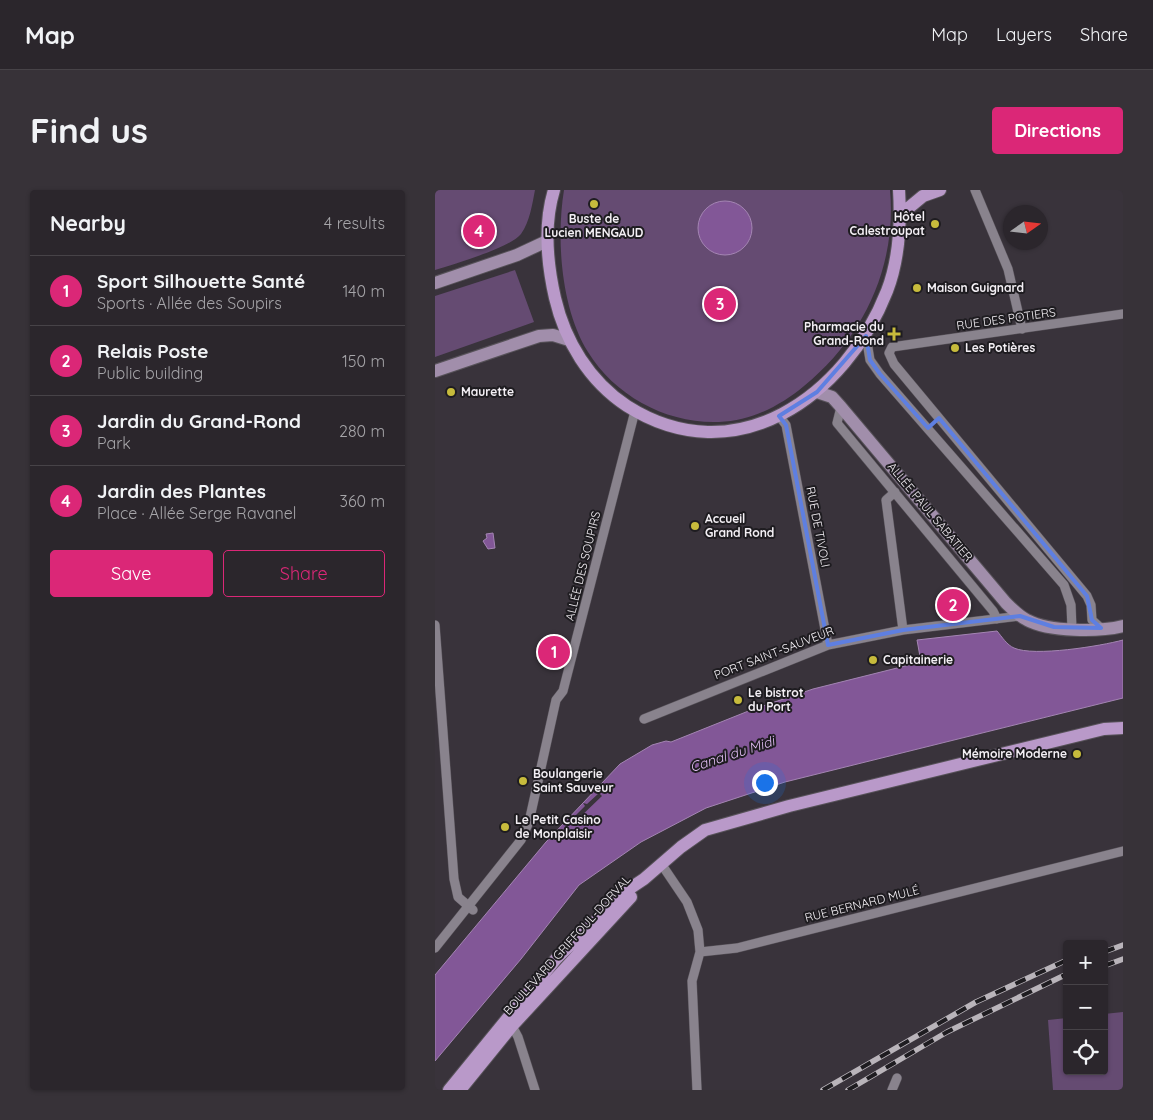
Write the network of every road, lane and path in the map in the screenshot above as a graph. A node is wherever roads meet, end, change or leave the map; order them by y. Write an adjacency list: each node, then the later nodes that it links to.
1 (554, 190): 6 (main road)
2 (899, 190): 5 (main road)
3 (940, 190): 5 (main road)
4 (975, 190): 9 (street)
5 (900, 215): 10 (main road)
6 (547, 241): 7 (main road); 11 (main road)
7 (435, 283)
8 (1123, 314): 9 (street, RUE DES POTIERS)
9 (1022, 329): 17 (street, RUE DES POTIERS)
10 (866, 336): 13 (main road); 18 (street)
11 (569, 340): 12 (main road); 15 (main road)
12 (435, 371)
13 (817, 392): 14 (main road, ALLÉE PAUL SABATIER); 16 (main road)
14 (841, 407): 19 (street, ALLÉE PAUL SABATIER); 20 (main road, ALLÉE PAUL SABATIER)
15 (635, 411): 16 (main road); 34 (street, ALLÉE DES SOUPIRS)
16 (779, 416): 27 (street, RUE DE TIVOLI)
17 (939, 418): 18 (street); 24 (street)
18 (927, 428): 25 (street)
19 (895, 492): 21 (street, ALLÉE PAUL SABATIER); 26 (street)
20 (1020, 616): 21 (street, PORT SAINT-SAUVEUR); 25 (main road, PORT SAINT-SAUVEUR)
21 (997, 619): 26 (street, PORT SAINT-SAUVEUR)
22 (435, 625): 34 (street)
23 (1123, 626): 24 (main road, PORT SAINT-SAUVEUR)
24 (1101, 628): 25 (main road, PORT SAINT-SAUVEUR)
25 (1071, 629)
26 (903, 630): 27 (street, PORT SAINT-SAUVEUR)
27 (828, 645): 28 (street, PORT SAINT-SAUVEUR)
28 (645, 719)
29 (1123, 722): 31 (main road)
30 (1123, 728): 31 (main road)
31 (1105, 730): 33 (main road)
32 (1123, 851): 36 (street, RUE BERNARD MULÉ)
33 (662, 864): 36 (street); 37 (main road, BOULEVARD GRIFFOUL-DORVAL)
34 (472, 908): 35 (street, ALLÉE DES SOUPIRS)
35 (435, 948)
36 (701, 952): 42 (street)
37 (510, 1022): 39 (main road, BOULEVARD GRIFFOUL-DORVAL); 40 (main road, BOULEVARD GRIFFOUL-DORVAL); 41 (street)
38 (897, 1078): 43 (street)
39 (449, 1090)
40 (459, 1090)
41 (535, 1090)
42 (697, 1090)
43 (892, 1090)

